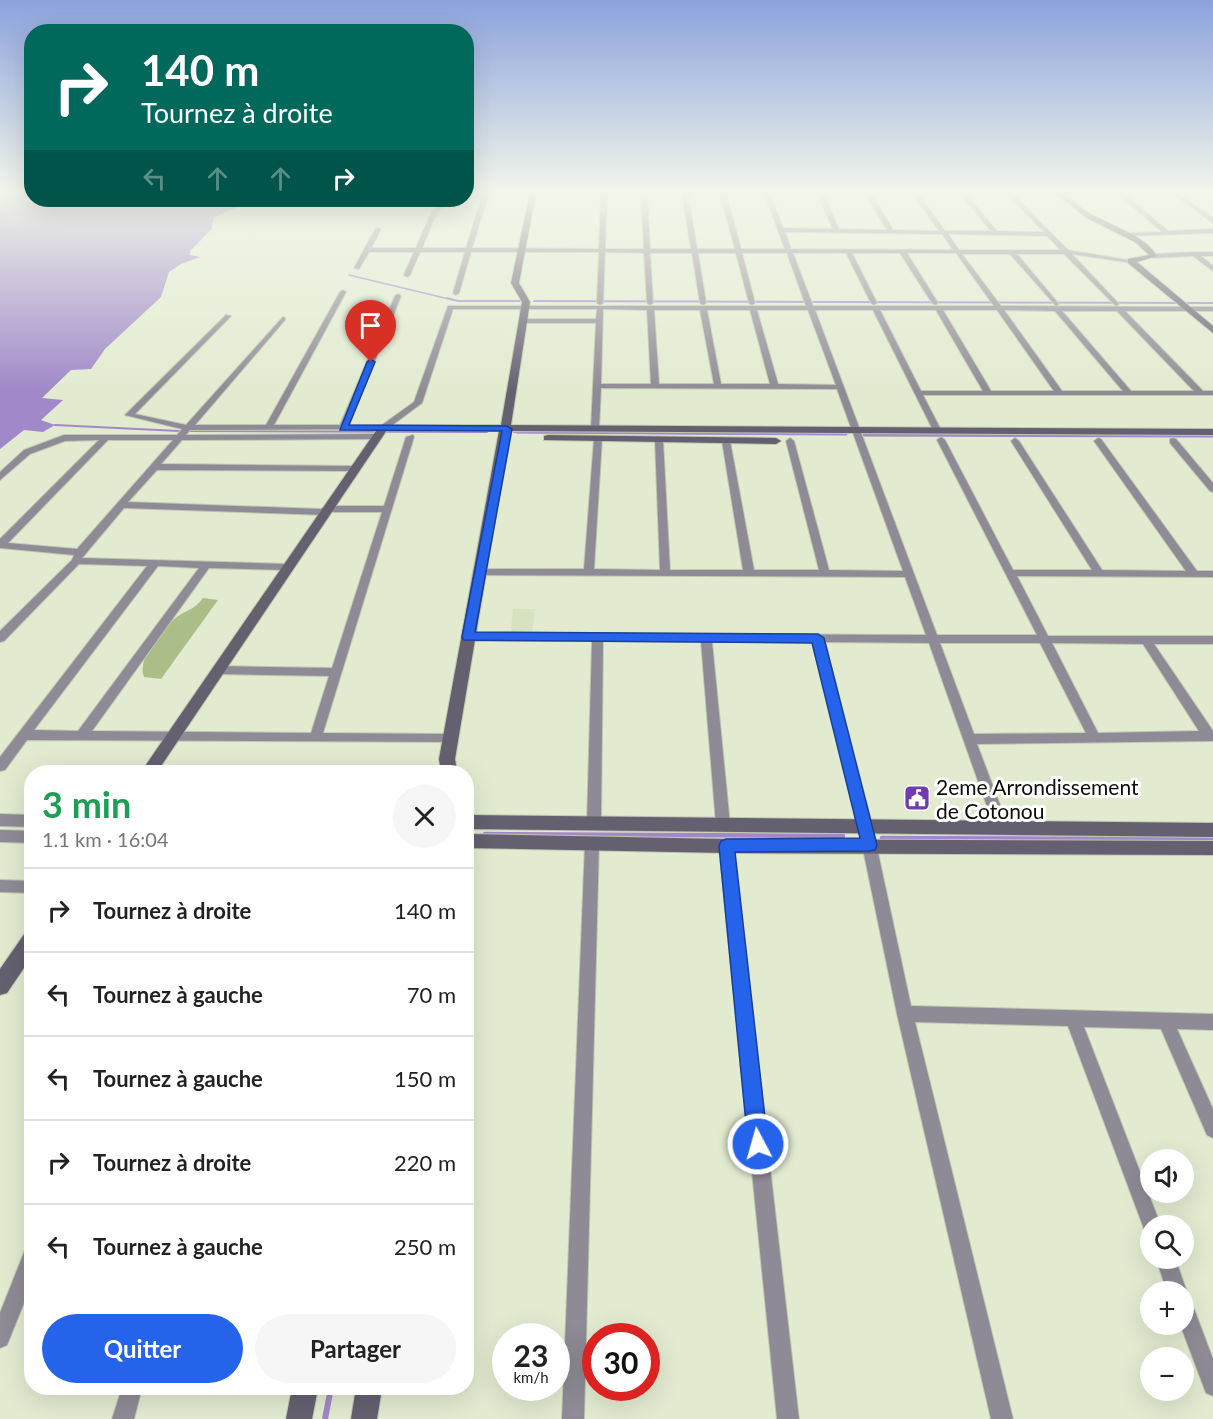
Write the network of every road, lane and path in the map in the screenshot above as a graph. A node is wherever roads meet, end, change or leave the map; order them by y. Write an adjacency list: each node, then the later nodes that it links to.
1 (361, 259): 19 (street)
2 (414, 259): 21 (street)
3 (466, 259): 23 (street)
4 (520, 259): 26 (street)
5 (603, 259): 27 (street)
6 (648, 259): 29 (street)
7 (696, 259): 28 (street)
8 (740, 259): 30 (street)
9 (792, 259): 31 (street)
10 (852, 259): 32 (street)
11 (907, 259): 33 (street)
12 (963, 259): 34 (street)
13 (1018, 259): 36 (street)
14 (1073, 259): 35 (street)
15 (1118, 259): 18 (street)
16 (1139, 259): 18 (street)
17 (1201, 259): 20 (street)
18 (1131, 261): 37 (street)
19 (357, 268)
20 (1213, 269)
21 (407, 275)
22 (343, 292): 55 (street)
23 (456, 293)
24 (398, 296): 56 (street)
25 (1213, 304): 37 (street)
26 (526, 305): 27 (street); 41 (street); 58 (street)
27 (600, 305): 29 (street); 42 (street)
28 (703, 305): 29 (street); 30 (street); 46 (street)
29 (650, 306): 45 (street)
30 (752, 306): 31 (street); 47 (street)
31 (809, 306): 32 (street); 48 (street)
32 (874, 306): 33 (street); 49 (street)
33 (936, 306): 34 (street); 50 (street)
34 (996, 306): 36 (street); 51 (street)
35 (1117, 306): 36 (street); 37 (street); 53 (street)
36 (1056, 307): 52 (street)
37 (1186, 307): 38 (street); 43 (street)
38 (1213, 309)
39 (228, 316): 57 (street)
40 (283, 319): 57 (street)
41 (524, 321): 42 (street); 60 (street)
42 (600, 321): 44 (street)
43 (1213, 330)
44 (598, 386): 45 (street); 61 (street)
45 (655, 386): 46 (street)
46 (718, 387): 47 (street)
47 (775, 387): 48 (street)
48 (840, 387): 62 (street)
49 (919, 393): 50 (street); 63 (street)
50 (988, 393): 51 (street)
51 (1060, 393): 52 (street)
52 (1129, 393): 53 (street)
53 (1201, 393): 54 (street)
54 (1213, 393)
55 (269, 428): 56 (street); 57 (street)
56 (343, 428): 58 (street)
57 (184, 432): 58 (street); 64 (street); 73 (street)
58 (381, 432): 60 (street); 65 (street); 74 (street)
59 (1213, 432): 63 (street)
60 (506, 433): 61 (street); 65 (street); 85 (street)
61 (596, 434): 62 (street); 66 (street); 86 (street)
62 (859, 435): 63 (street); 69 (street); 92 (street)
63 (939, 435): 70 (street); 90 (street)
64 (107, 437): 75 (street); 80 (street)
65 (410, 437): 78 (street)
66 (659, 440): 68 (street); 87 (street)
67 (1213, 440): 72 (street)
68 (726, 441): 69 (street); 88 (street)
69 (790, 441): 89 (street)
70 (1015, 441): 71 (street); 91 (street)
71 (1098, 441): 72 (street); 93 (street)
72 (1173, 441): 76 (street)
73 (154, 467): 74 (street); 77 (street)
74 (353, 469): 79 (street)
75 (0, 477)
76 (1213, 489)
77 (121, 505): 79 (street); 81 (street)
78 (387, 509): 79 (street); 105 (street)
79 (325, 510): 84 (street)
80 (0, 545): 81 (street)
81 (78, 556): 82 (street); 98 (street)
82 (155, 563): 83 (street); 106 (street)
83 (206, 565): 84 (street); 107 (street)
84 (287, 567): 104 (street)
85 (480, 572): 86 (street); 95 (street)
86 (589, 573): 87 (street)
87 (665, 573): 88 (street)
88 (748, 573): 89 (street)
89 (825, 573): 92 (street)
90 (1010, 573): 91 (street); 101 (street)
91 (1099, 573): 93 (street)
92 (909, 574): 100 (street)
93 (1194, 574): 94 (street)
94 (1213, 574)
95 (468, 637): 96 (street); 112 (street)
96 (598, 637): 97 (street); 120 (street)
97 (706, 637): 99 (street); 121 (street)
98 (0, 638)
99 (818, 638): 100 (street); 122 (street)
100 (933, 639): 101 (street); 113 (street)
101 (1044, 639): 102 (street); 111 (street)
102 (1146, 640): 103 (street); 109 (street)
103 (1213, 640)
104 (218, 670): 105 (street); 108 (street)
105 (336, 672): 110 (street)
106 (24, 735): 107 (street); 116 (street)
107 (82, 735): 108 (street)
108 (174, 735): 110 (street); 114 (street)
109 (1210, 736): 111 (street)
110 (316, 737): 112 (street)
111 (1095, 738): 113 (street)
112 (450, 739): 115 (street)
113 (969, 739): 123 (street)
114 (154, 765)
115 (446, 765)
116 (0, 766)
117 (0, 820): 118 (street)
118 (24, 821)
119 (474, 822): 120 (street)
120 (594, 822): 121 (street)
121 (723, 824): 122 (street)
122 (865, 825): 123 (street); 129 (street)
123 (1001, 826): 124 (street)
124 (1213, 830)
125 (0, 836): 126 (street)
126 (24, 837)
127 (474, 841): 128 (street)
128 (592, 843): 130 (street); 153 (street)
129 (869, 845): 130 (street); 131 (street); 137 (street)
130 (726, 846): 154 (street)
131 (1211, 852)
132 (0, 886): 133 (street)
133 (24, 887)
134 (24, 948): 135 (street)
135 (6, 968): 136 (street)
136 (0, 986)
137 (905, 1014): 138 (street); 155 (street)
138 (1073, 1018): 139 (street); 142 (street)
139 (1165, 1020): 140 (street); 141 (street)
140 (1213, 1022)
141 (1213, 1129)
142 (1148, 1215)
143 (24, 1277): 145 (street)
144 (1194, 1335): 146 (street)
145 (0, 1338)
146 (1213, 1386)
147 (130, 1395): 150 (street)
148 (304, 1395): 151 (street)
149 (368, 1395): 152 (street)
150 (123, 1419)
151 (299, 1419)
152 (364, 1419)
153 (573, 1419)
154 (788, 1419)
155 (1002, 1419)

